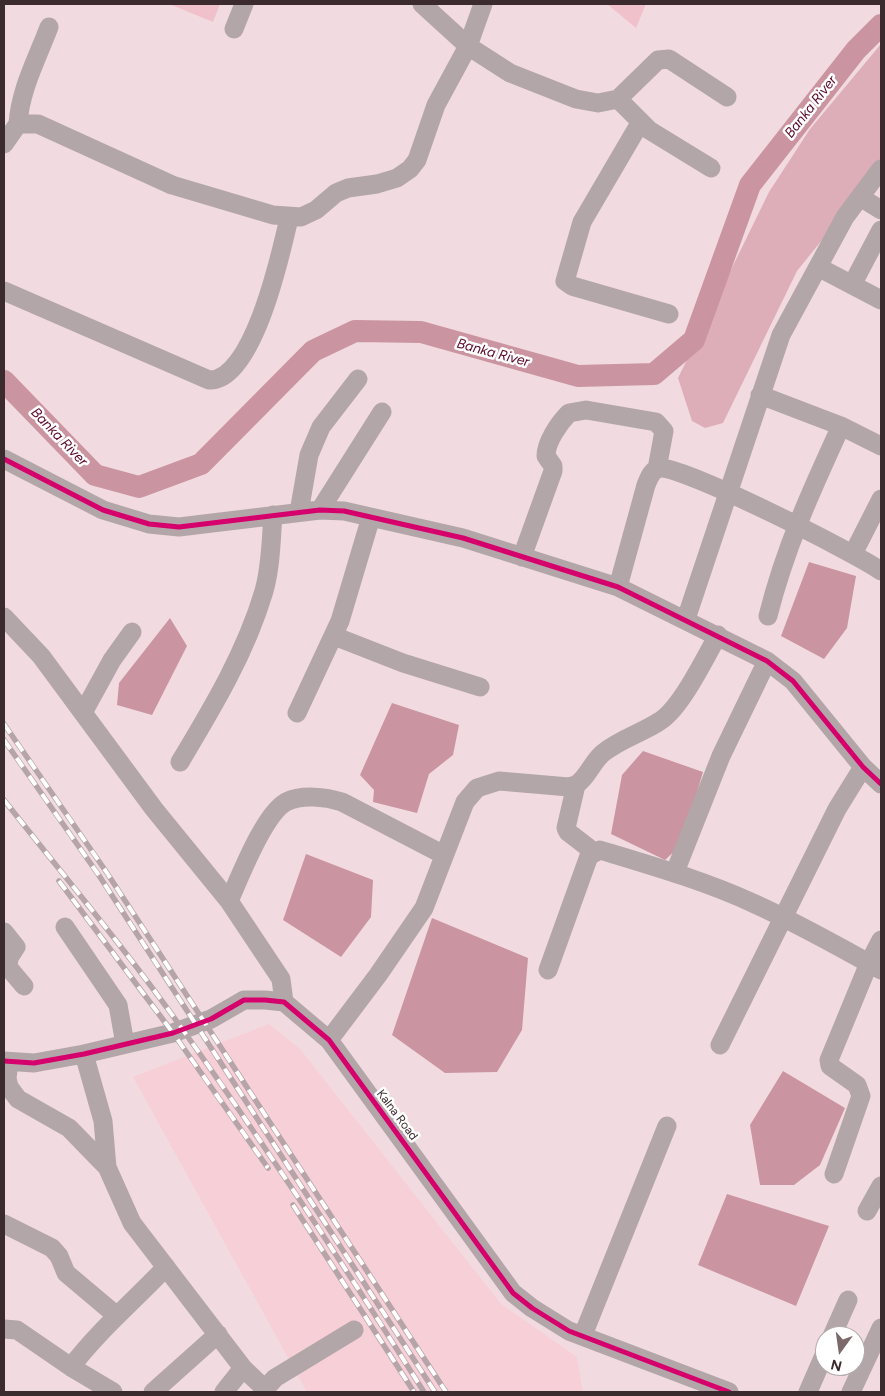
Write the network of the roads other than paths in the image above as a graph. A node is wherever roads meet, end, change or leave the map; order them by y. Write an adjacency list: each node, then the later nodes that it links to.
1 (244, 4): 5 (street)
2 (422, 4): 6 (street)
3 (483, 4): 6 (street)
4 (50, 27): 10 (street)
5 (234, 29)
6 (468, 46): 8 (street); 16 (street)
7 (727, 96): 8 (street)
8 (618, 99): 9 (street)
9 (640, 123): 12 (street); 22 (street)
10 (18, 124): 11 (street); 16 (street)
11 (4, 144)
12 (711, 168)
13 (881, 169): 14 (street)
14 (860, 196): 15 (street); 18 (street)
15 (881, 210)
16 (289, 218): 20 (street)
17 (881, 230): 19 (street)
18 (818, 267): 19 (street); 24 (street)
19 (852, 285): 21 (street)
20 (4, 291)
21 (881, 300)
22 (669, 314)
23 (358, 379): 33 (street)
24 (760, 395): 26 (street); 30 (street)
25 (382, 412): 32 (street)
26 (841, 426): 27 (street); 36 (street)
27 (881, 446)
28 (4, 459): 34 (street)
29 (657, 469): 30 (street); 38 (street); 40 (street)
30 (727, 493): 36 (street); 43 (street)
31 (881, 499): 37 (street)
32 (320, 510): 33 (street); 35 (street)
33 (299, 512): 34 (street)
34 (273, 515): 51 (street)
35 (371, 517): 38 (street); 45 (street)
36 (796, 526): 37 (street); 41 (street)
37 (853, 554): 39 (street)
38 (522, 557): 40 (street)
39 (881, 571)
40 (618, 587): 43 (street)
41 (768, 616)
42 (4, 618): 49 (street)
43 (686, 619): 46 (street)
44 (132, 632): 49 (street)
45 (334, 636): 48 (street); 50 (street)
46 (718, 636): 47 (street); 54 (street)
47 (768, 661): 52 (street); 57 (street)
48 (480, 687)
49 (84, 711): 58 (street)
50 (297, 714)
51 (180, 762)
52 (863, 767): 53 (street); 59 (street)
53 (881, 784)
54 (576, 785): 55 (street); 56 (street)
55 (594, 852): 57 (street); 64 (street)
56 (444, 855): 58 (street); 67 (street)
57 (675, 872): 59 (street)
58 (229, 901): 66 (street)
59 (782, 917): 63 (street); 69 (street)
60 (65, 927): 68 (street)
61 (4, 932): 65 (street)
62 (881, 940): 63 (street)
63 (875, 966): 74 (street)
64 (548, 970)
65 (24, 986)
66 (284, 1002): 67 (street, Kalna Road); 68 (street)
67 (329, 1040): 86 (street, Kalna Road)
68 (125, 1044): 70 (street)
69 (720, 1045)
70 (84, 1054): 71 (street); 73 (street)
71 (6, 1062): 73 (street)
72 (667, 1126): 86 (street)
73 (108, 1168): 78 (street)
74 (834, 1174)
75 (881, 1186): 76 (street)
76 (867, 1211)
77 (4, 1224): 80 (street)
78 (166, 1267): 80 (street); 85 (street)
79 (848, 1300): 81 (street)
80 (117, 1316): 87 (street)
81 (836, 1326)
82 (881, 1328): 96 (street)
83 (4, 1329): 87 (street)
84 (354, 1330): 90 (street)
85 (218, 1334): 88 (street); 92 (street)
86 (583, 1335): 94 (street, Kalna Road)
87 (71, 1367): 91 (street)
88 (243, 1368): 90 (street); 93 (street)
89 (815, 1376): 95 (street)
90 (265, 1390)
91 (113, 1392)
92 (152, 1392)
93 (224, 1392)
94 (730, 1392)
95 (808, 1392)
96 (851, 1392)

